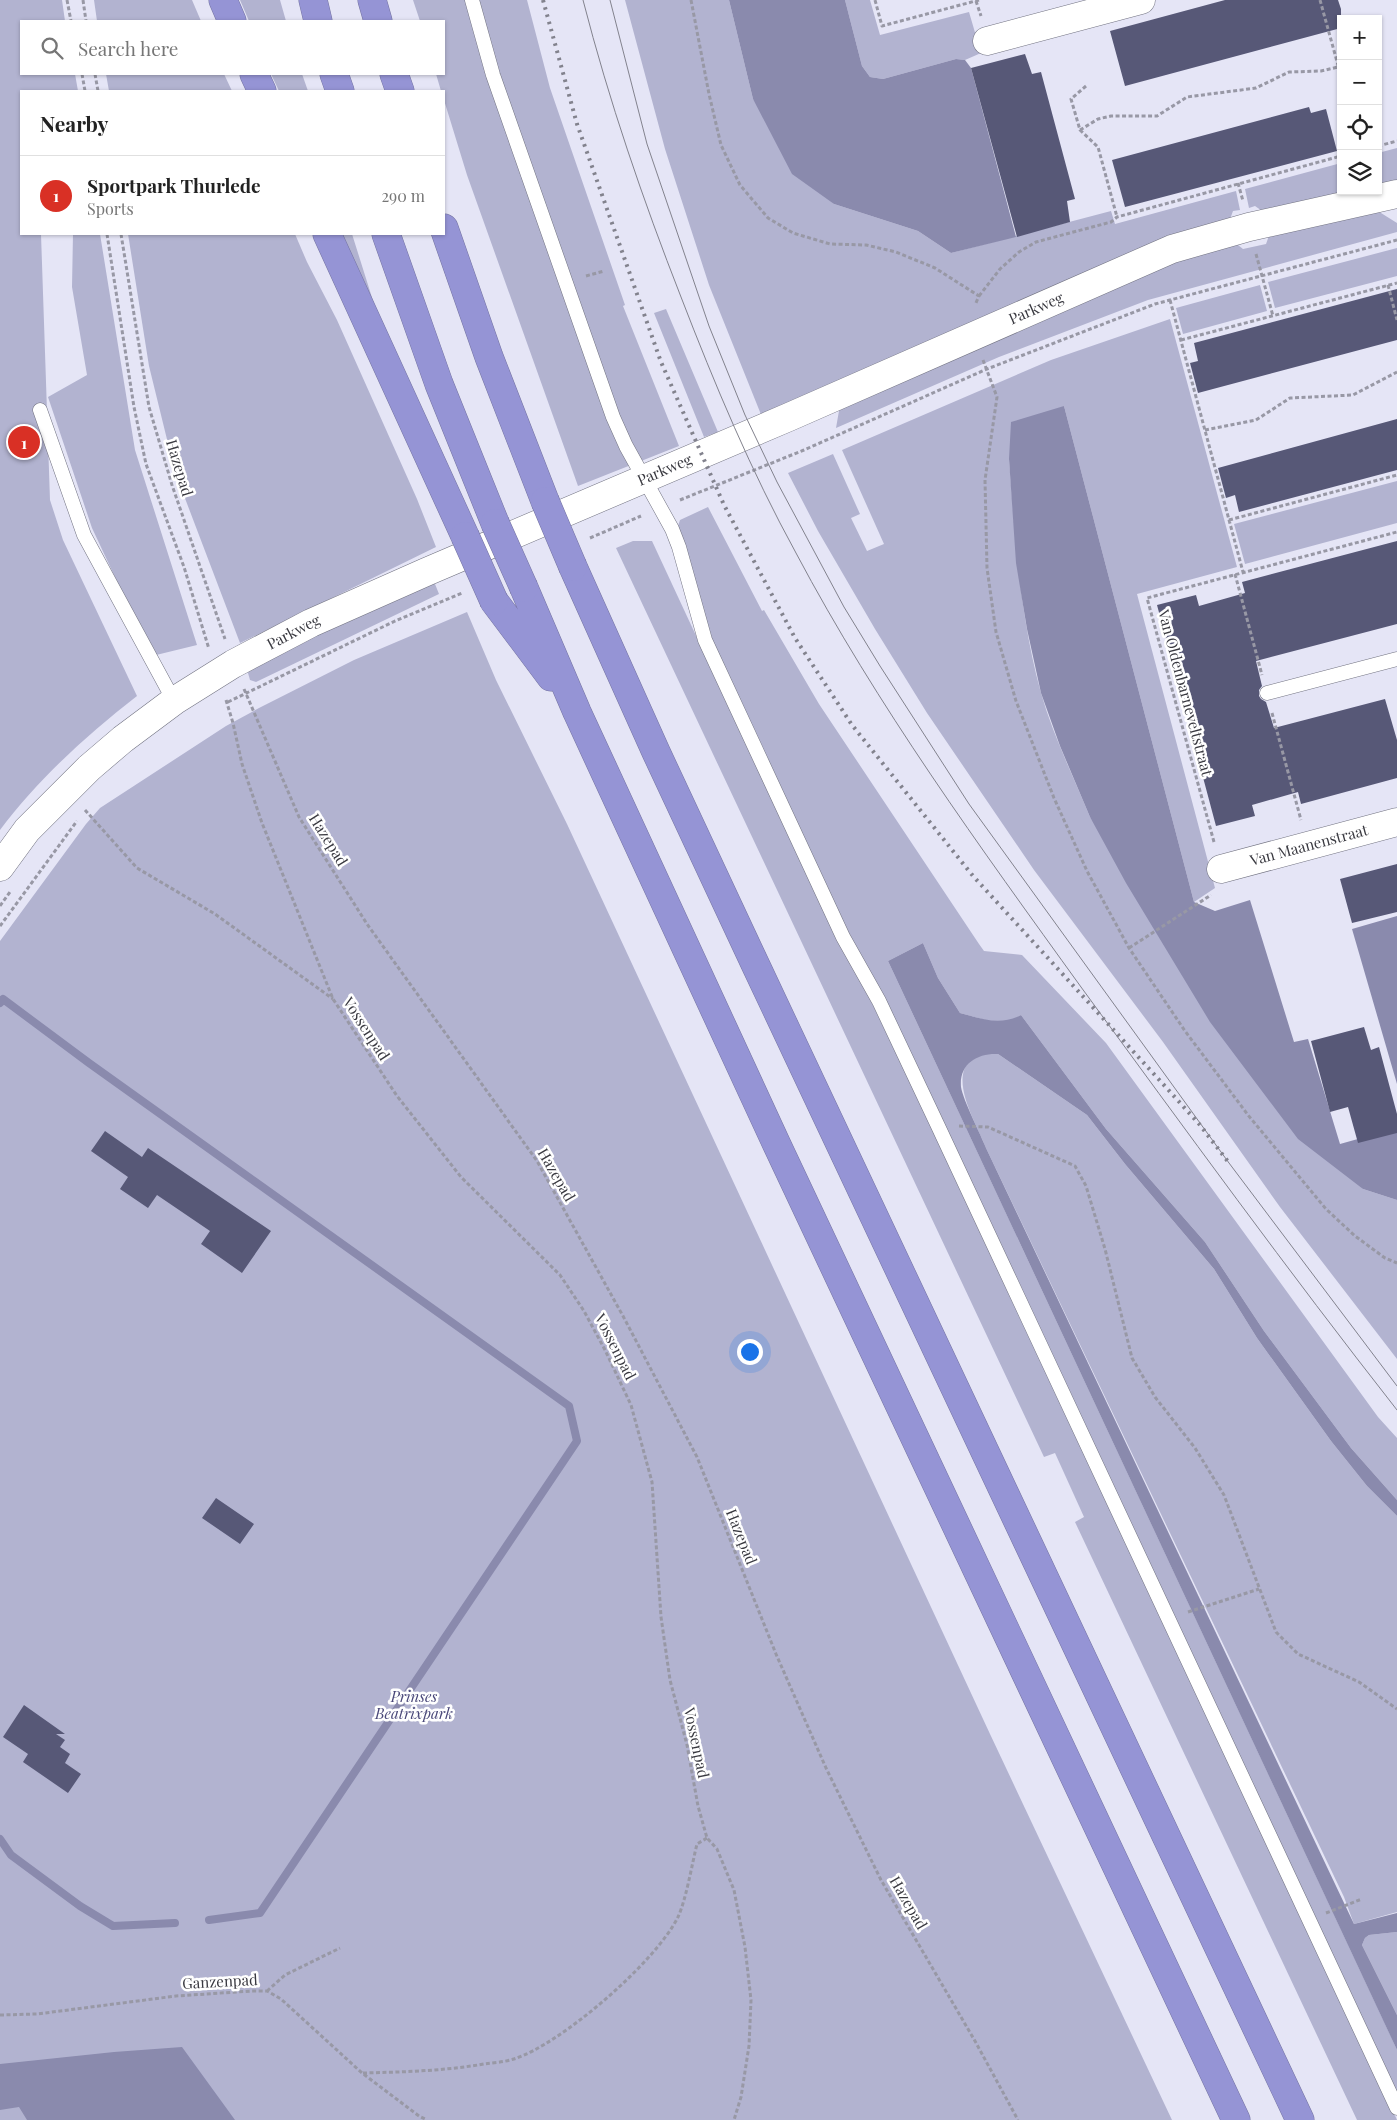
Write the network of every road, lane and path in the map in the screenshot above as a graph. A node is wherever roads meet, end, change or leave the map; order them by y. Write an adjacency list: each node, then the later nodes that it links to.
1 (67, 0): 12 (path)
2 (83, 0): 13 (path)
3 (223, 0): 14 (highway)
4 (313, 0): 15 (highway)
5 (372, 0): 16 (highway)
6 (472, 0): 57 (lane)
7 (691, 0): 47 (path)
8 (875, 0): 9 (path)
9 (979, 0)
10 (1141, 0): 17 (street)
11 (1320, 0): 18 (path)
12 (72, 20)
13 (86, 20)
14 (232, 20)
15 (318, 20)
16 (378, 20)
17 (987, 41)
18 (1337, 63)
19 (1337, 67): 31 (path)
20 (82, 75): 26 (path)
21 (95, 75): 27 (path)
22 (254, 75): 28 (highway)
23 (334, 75): 29 (highway)
24 (394, 75): 30 (highway)
25 (1086, 86): 31 (path)
26 (85, 90)
27 (98, 90)
28 (262, 90)
29 (340, 90)
30 (400, 90)
31 (1080, 130): 36 (path)
32 (1397, 141): 33 (path)
33 (1382, 145)
34 (1337, 157): 36 (path)
35 (1397, 194): 50 (street, Parkweg)
36 (1117, 217): 47 (path)
37 (445, 231): 100 (highway, bridge)
38 (107, 235): 67 (path)
39 (121, 235): 67 (path, Hazepad)
40 (327, 235): 73 (highway, bridge)
41 (386, 235): 73 (highway, bridge)
42 (1397, 240): 48 (path)
43 (604, 271): 44 (path)
44 (594, 274)
45 (1397, 283): 46 (path)
46 (1388, 285): 49 (path); 51 (path)
47 (979, 296): 50 (path)
48 (1170, 300): 51 (path); 52 (path)
49 (1397, 320)
50 (973, 337): 52 (path); 57 (street, Parkweg)
51 (1181, 340): 55 (path)
52 (987, 369): 58 (path); 81 (path)
53 (1397, 372): 55 (path)
54 (40, 410): 70 (lane)
55 (1205, 430): 59 (path)
56 (1397, 476): 59 (path)
57 (644, 479): 58 (lane); 67 (street, Parkweg)
58 (660, 508): 61 (path); 95 (lane)
59 (1229, 520): 62 (path)
60 (1397, 532): 62 (path, Van Oldenbarneveltstraat)
61 (587, 539)
62 (1243, 572): 63 (path, Van Oldenbarneveltstraat)
63 (1235, 574): 64 (path); 78 (path, Van Oldenbarneveltstraat)
64 (1238, 583)
65 (468, 590): 69 (path)
66 (1397, 659): 68 (lane)
67 (224, 669): 69 (path, Hazepad); 70 (street, Parkweg); 71 (path, Vossenpad)
68 (1267, 693)
69 (246, 694): 71 (path); 98 (path, Hazepad)
70 (174, 701): 77 (street, Parkweg)
71 (227, 702): 72 (path); 82 (path, Vossenpad)
72 (218, 707)
73 (577, 712): 99 (highway)
74 (80, 809): 80 (path)
75 (84, 810): 82 (path)
76 (1397, 822): 78 (street, Van Maanenstraat)
77 (0, 868)
78 (1221, 869)
79 (1208, 897): 81 (path)
80 (0, 926)
81 (1129, 948): 84 (path)
82 (333, 999): 88 (path, Vossenpad)
83 (954, 1125): 85 (path)
84 (1397, 1263)
85 (1259, 1589): 86 (path); 87 (path)
86 (1182, 1614)
87 (1397, 1709)
88 (706, 1838): 94 (path); 97 (path, Vossenpad)
89 (1362, 1898): 90 (path)
90 (1328, 1912)
91 (340, 1948): 92 (path)
92 (267, 1991): 93 (path, Ganzenpad); 94 (path, Ganzenpad)
93 (0, 2015)
94 (362, 2073): 96 (path, Ganzenpad)
95 (1397, 2108)
96 (427, 2120)
97 (734, 2120)
98 (1018, 2120)
99 (1236, 2120)
100 (1300, 2120)

